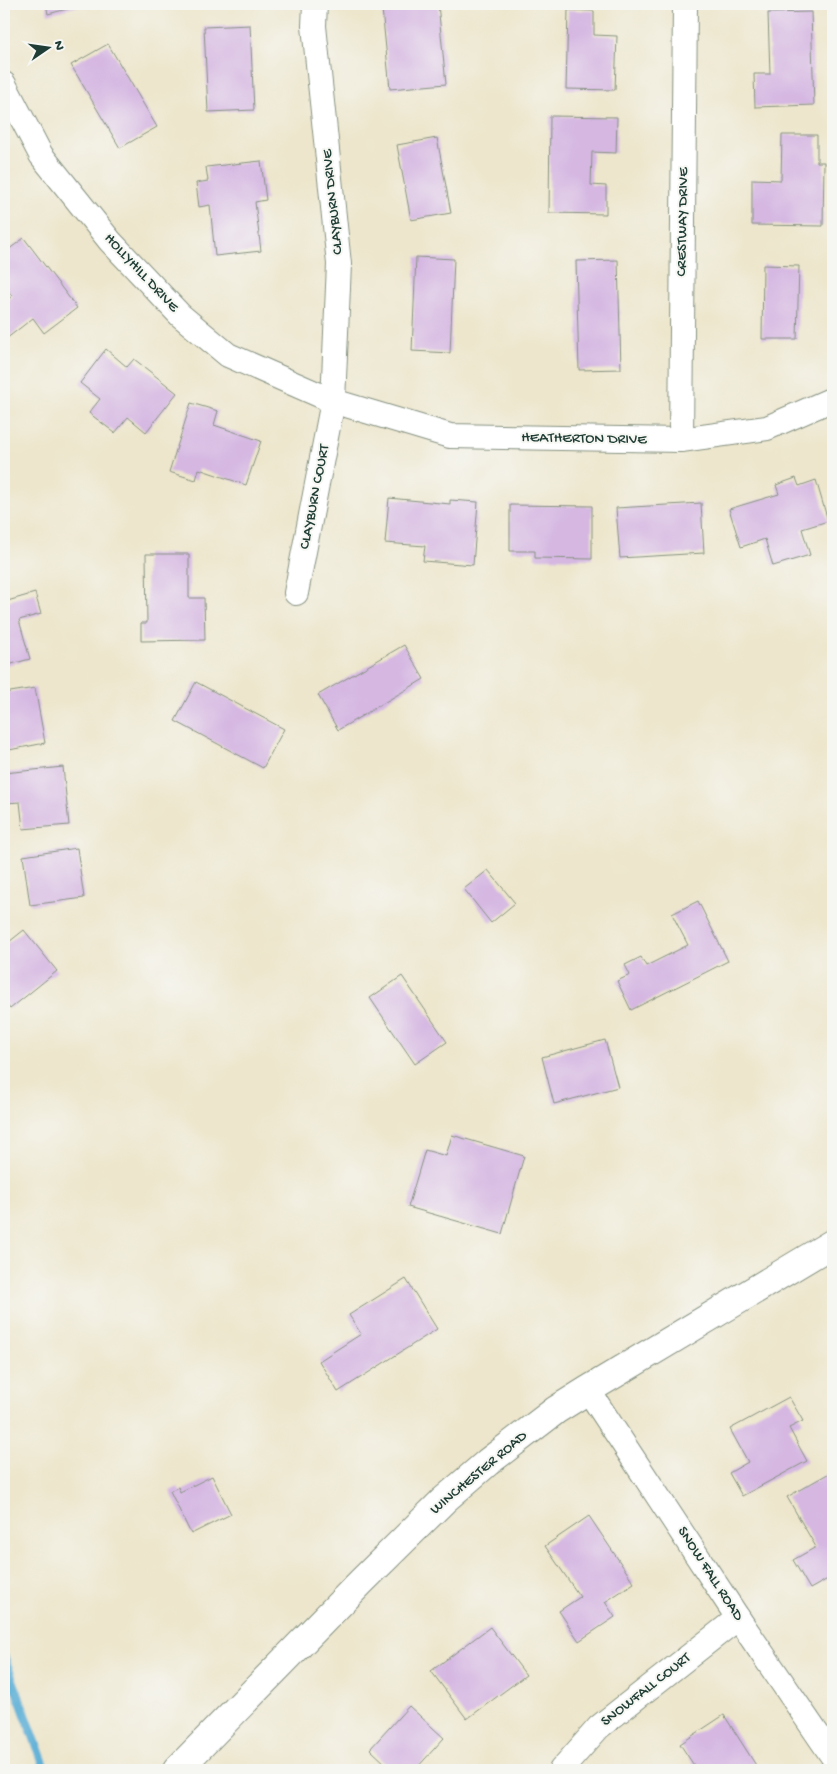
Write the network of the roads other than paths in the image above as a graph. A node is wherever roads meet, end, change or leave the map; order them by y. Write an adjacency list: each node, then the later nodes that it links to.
1 (315, 4): 5 (street, CLAYBURN DRIVE)
2 (685, 4): 6 (street, CRESTWAY DRIVE)
3 (4, 84): 5 (street, HOLLYHILL DRIVE)
4 (833, 399): 6 (street, HEATHERTON DRIVE)
5 (333, 401): 6 (street, HEATHERTON DRIVE); 7 (street, CLAYBURN COURT)
6 (681, 440)
7 (296, 593)
8 (833, 1243): 9 (street, WINCHESTER ROAD)
9 (588, 1390): 10 (street, SNOW FALL ROAD); 12 (street, WINCHESTER ROAD)
10 (738, 1618): 11 (street, SNOW FALL ROAD); 13 (street, SNOWFALL COURT)
11 (833, 1756)
12 (177, 1770)
13 (561, 1770)

